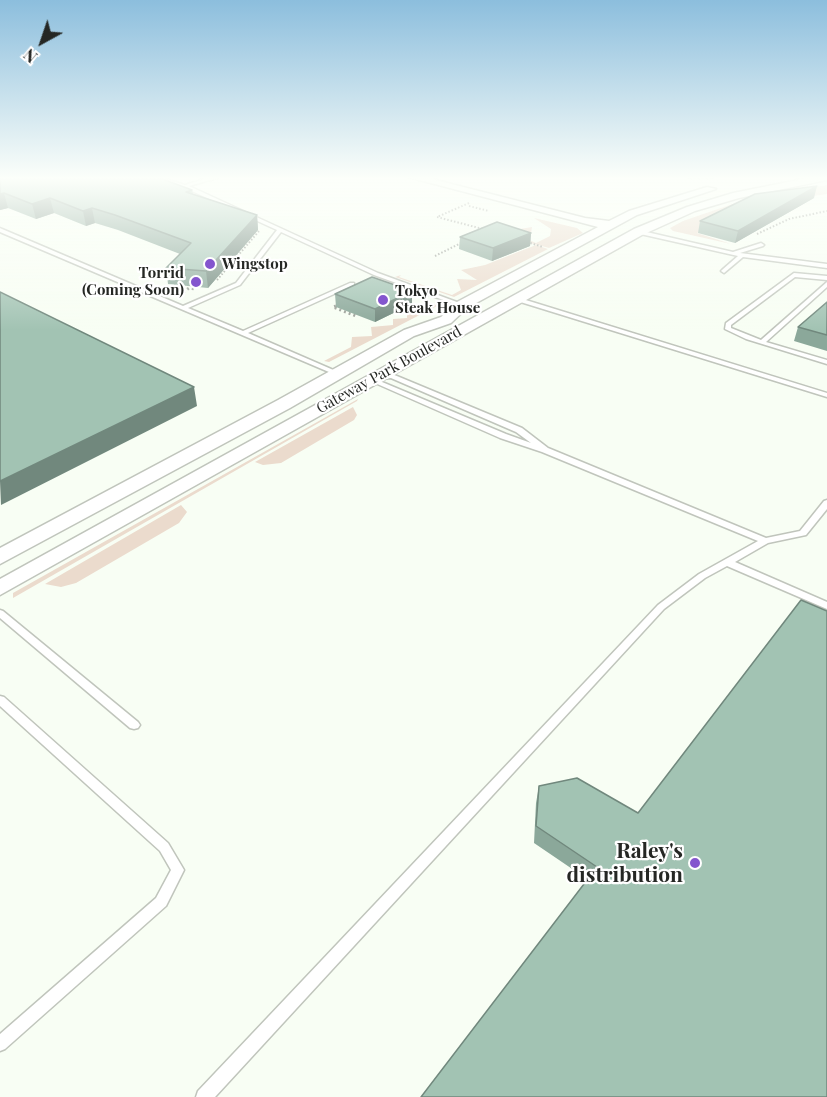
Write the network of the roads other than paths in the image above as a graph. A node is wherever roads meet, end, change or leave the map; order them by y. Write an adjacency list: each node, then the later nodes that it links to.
1 (276, 228): 5 (lane)
2 (607, 228): 17 (street, Gateway Park Boulevard)
3 (624, 228): 7 (street)
4 (647, 228): 7 (street, Gateway Park Boulevard)
5 (280, 230): 17 (lane); 18 (lane)
6 (0, 231): 18 (lane)
7 (638, 232): 9 (lane); 16 (street, Gateway Park Boulevard)
8 (761, 245): 9 (lane)
9 (732, 253): 10 (lane)
10 (742, 255): 11 (lane); 12 (lane)
11 (827, 266)
12 (724, 271)
13 (827, 278): 21 (lane)
14 (352, 284): 20 (lane)
15 (827, 284): 21 (lane)
16 (516, 298): 24 (street, Gateway Park Boulevard); 25 (lane)
17 (462, 305): 19 (street, Gateway Park Boulevard)
18 (183, 308): 20 (lane)
19 (446, 320): 23 (street, Gateway Park Boulevard); 24 (street)
20 (244, 333): 23 (lane)
21 (762, 342): 22 (lane)
22 (827, 362)
23 (336, 373): 29 (street, Gateway Park Boulevard)
24 (377, 377): 26 (lane); 26 (lane); 31 (street, Gateway Park Boulevard)
25 (827, 395)
26 (545, 450): 28 (lane)
27 (827, 503): 28 (lane)
28 (765, 541): 30 (lane)
29 (0, 557)
30 (727, 562): 32 (lane); 37 (lane)
31 (0, 588)
32 (827, 606)
33 (0, 613): 35 (lane)
34 (0, 700): 36 (lane)
35 (134, 725)
36 (0, 1044)
37 (204, 1097)

